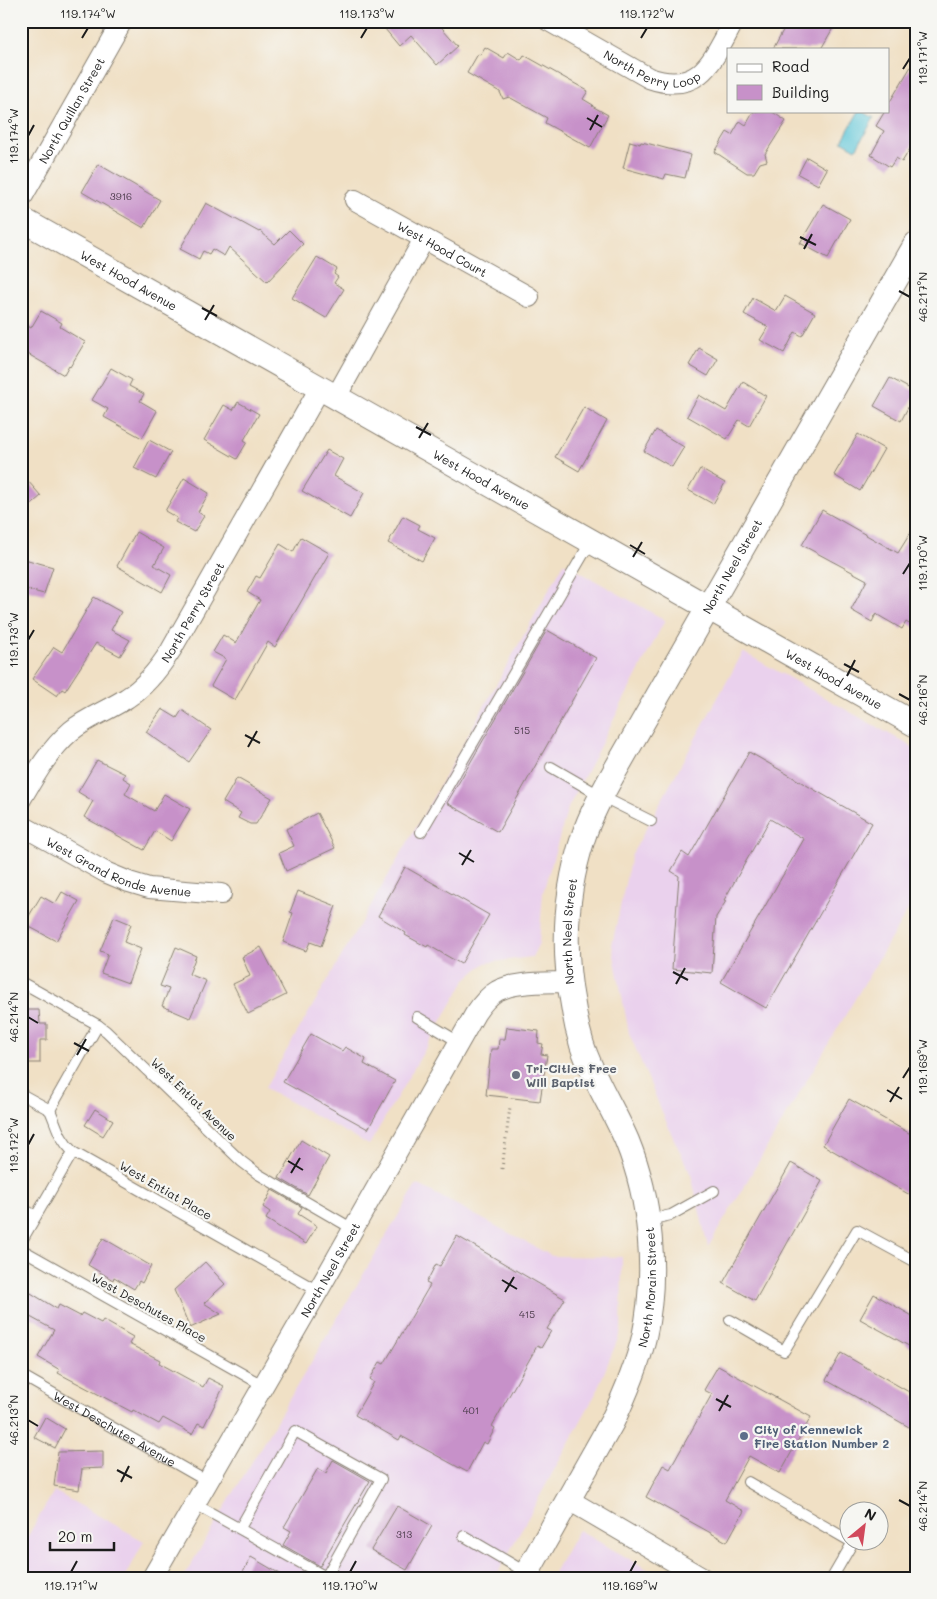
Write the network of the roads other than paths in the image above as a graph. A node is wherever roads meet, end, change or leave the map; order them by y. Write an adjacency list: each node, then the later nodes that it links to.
1 (122, 21): 4 (street, North Quillan Street)
2 (549, 21): 3 (street, North Perry Loop)
3 (734, 21)
4 (21, 199)
5 (355, 200): 7 (street, West Hood Court)
6 (21, 219): 10 (street, West Hood Avenue)
7 (424, 238): 9 (street, West Hood Court); 10 (street, North Perry Street)
8 (916, 244): 12 (street, North Neel Street)
9 (529, 297)
10 (328, 393): 11 (street, West Hood Avenue); 16 (street, North Perry Street)
11 (591, 541): 12 (street, West Hood Avenue); 19 (lane)
12 (707, 607): 13 (street, West Hood Avenue); 15 (street, North Neel Street)
13 (916, 725)
14 (551, 767): 15 (lane)
15 (601, 796): 17 (lane); 22 (street, North Neel Street)
16 (21, 799)
17 (652, 822)
18 (21, 825): 20 (street, West Grand Ronde Avenue)
19 (420, 832)
20 (221, 894)
21 (21, 982): 24 (lane, West Entiat Avenue)
22 (568, 982): 25 (street, North Neel Street); 32 (street, North Morain Street)
23 (417, 1017): 25 (lane)
24 (98, 1024): 27 (lane); 33 (lane, West Entiat Avenue)
25 (459, 1042): 33 (street, North Neel Street)
26 (21, 1094): 27 (lane)
27 (50, 1110): 28 (lane, West Entiat Place)
28 (73, 1152): 31 (lane); 37 (lane, West Entiat Place)
29 (714, 1191): 32 (lane)
30 (21, 1208): 31 (lane)
31 (36, 1216): 34 (lane)
32 (647, 1220): 43 (street, North Morain Street)
33 (353, 1229): 37 (street, North Neel Street)
34 (21, 1242)
35 (21, 1249): 40 (lane, West Deschutes Place)
36 (916, 1262): 38 (lane)
37 (318, 1291): 40 (street, North Neel Street)
38 (730, 1320)
39 (21, 1375): 41 (lane, West Deschutes Avenue)
40 (264, 1386): 41 (street, North Neel Street)
41 (208, 1482): 44 (street, North Neel Street)
42 (748, 1482): 47 (lane)
43 (569, 1500): 49 (street, North Morain Street); 51 (street)
44 (195, 1504): 45 (lane); 50 (street, North Neel Street)
45 (240, 1528): 45 (lane)
46 (464, 1536): 49 (lane)
47 (840, 1536)
48 (846, 1552): 52 (lane)
49 (525, 1576)
50 (152, 1578)
51 (702, 1578)
52 (832, 1578)

